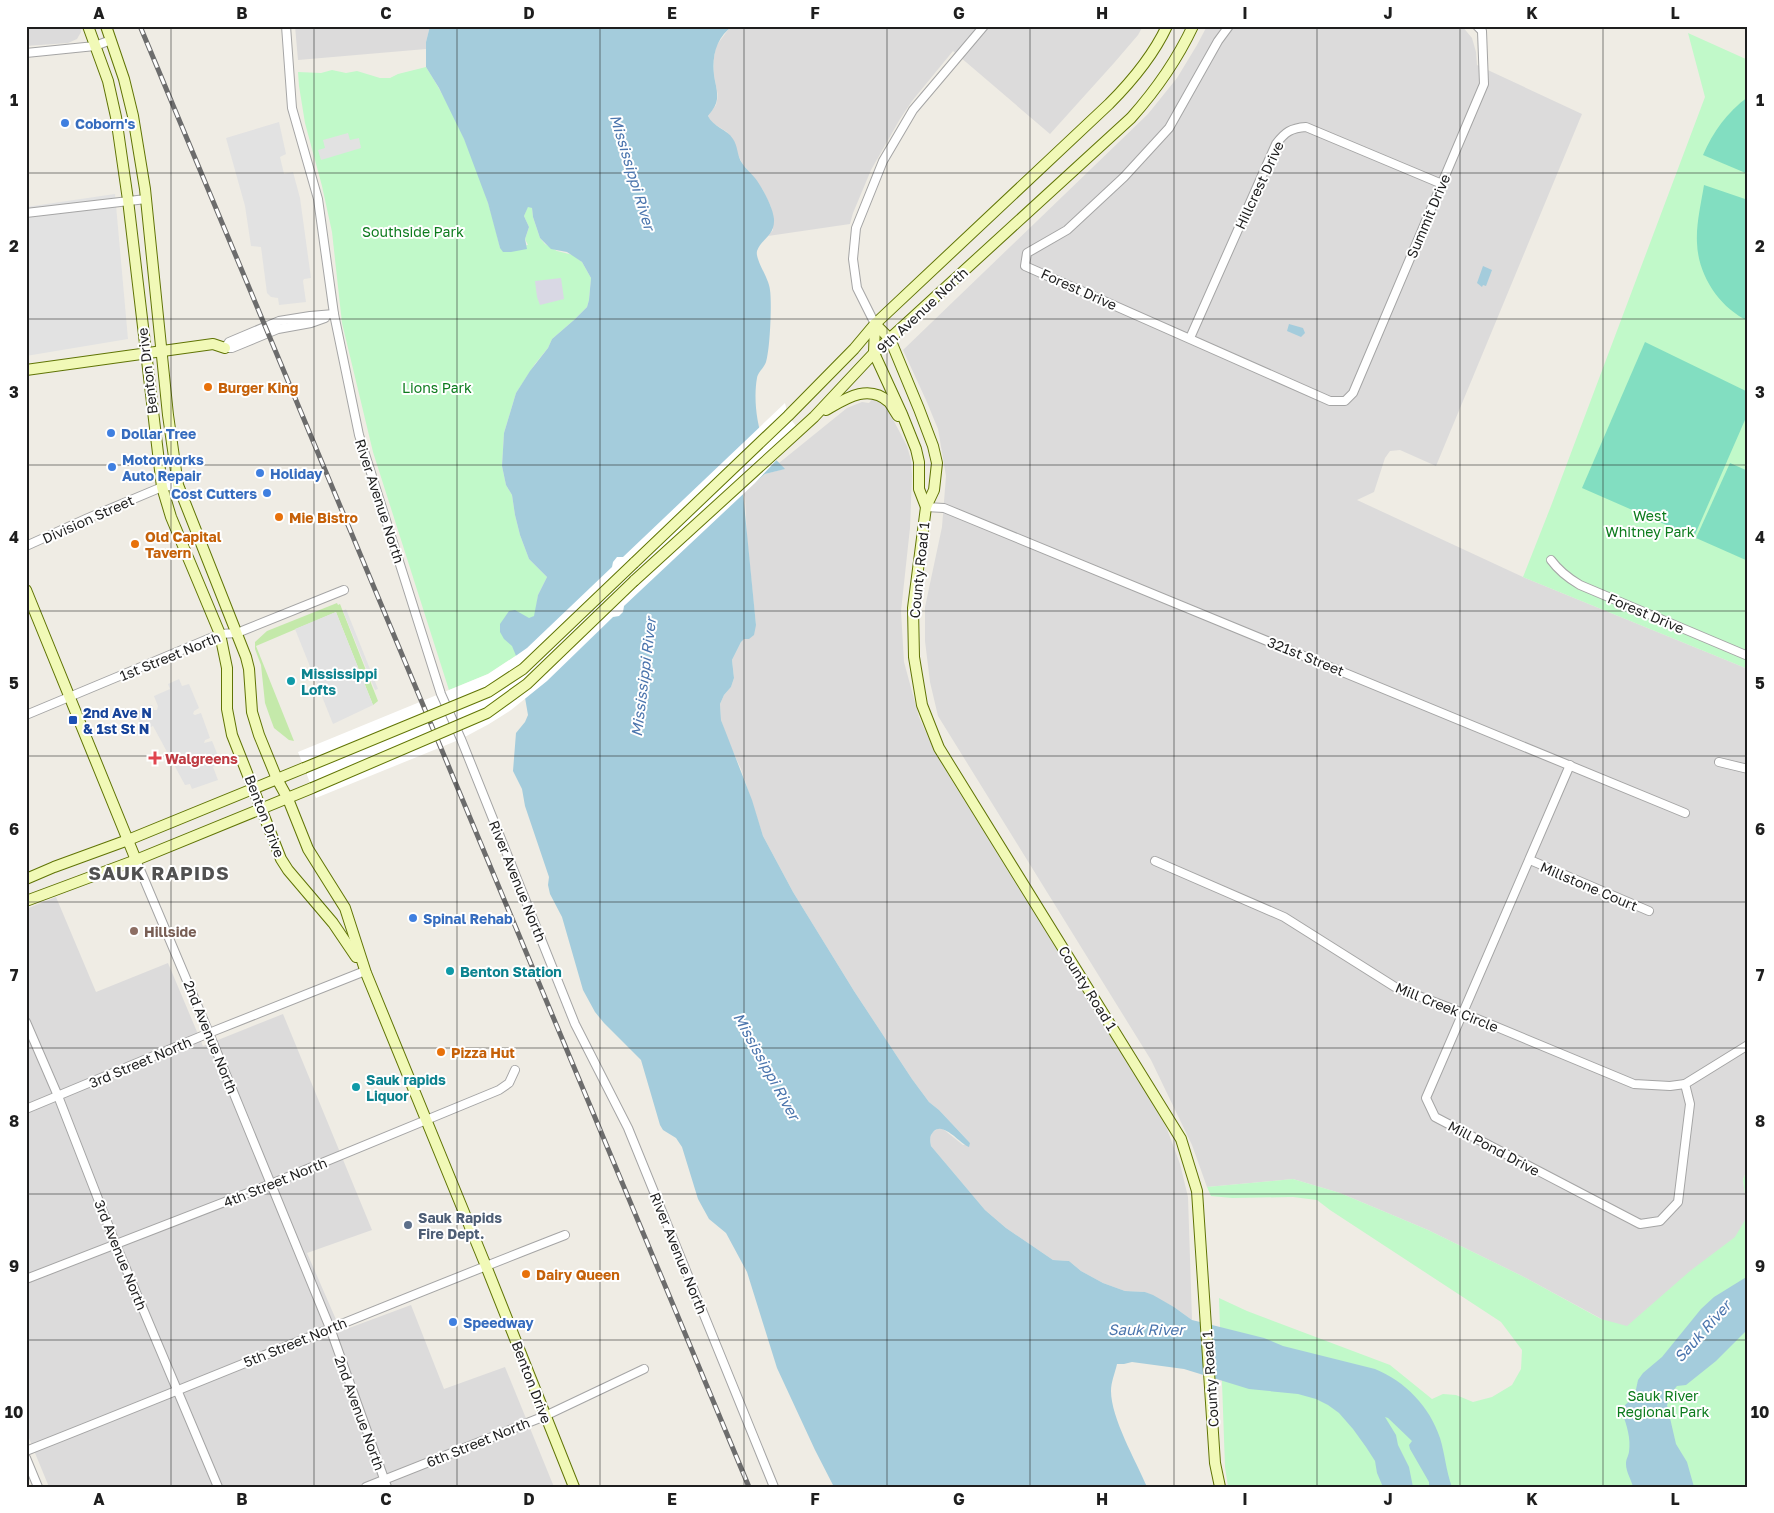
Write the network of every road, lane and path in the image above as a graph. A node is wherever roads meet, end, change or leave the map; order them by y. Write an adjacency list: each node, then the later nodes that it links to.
1 (88, 26): 10 (main road, Benton Drive)
2 (106, 26): 9 (main road, Benton Drive)
3 (286, 26): 16 (street, River Avenue North)
4 (984, 26): 17 (street)
5 (1167, 26): 17 (main road, 9th Avenue North)
6 (1193, 26): 19 (main road, 9th Avenue North)
7 (1229, 26): 18 (street, Forest Drive)
8 (1477, 26): 12 (street, Summit Drive)
9 (111, 40): 10 (street); 13 (main road, Benton Drive)
10 (95, 46): 11 (street); 14 (main road, Benton Drive)
11 (26, 53)
12 (1442, 184): 18 (street, Hillcrest Drive); 25 (street, Summit Drive)
13 (146, 198): 14 (street); 21 (main road, Benton Drive)
14 (128, 200): 15 (street); 23 (main road, Benton Drive)
15 (26, 213)
16 (334, 314): 20 (street); 81 (street, River Avenue North)
17 (875, 324): 19 (main road); 22 (main road); 43 (main road, 9th Avenue North, bridge)
18 (1190, 338): 25 (street, Forest Drive)
19 (890, 339): 22 (main road, 9th Avenue North); 30 (main road, County Road 1)
20 (225, 348): 21 (main road)
21 (162, 351): 23 (main road); 28 (main road, Benton Drive)
22 (874, 353): 26 (main road, 9th Avenue North); 27 (main road, County Road 1)
23 (145, 354): 24 (main road); 29 (main road, Benton Drive)
24 (26, 370)
25 (1345, 401)
26 (814, 417): 27 (main road); 45 (main road, 9th Avenue North, bridge)
27 (912, 438): 30 (main road, County Road 1)
28 (178, 485): 29 (street, Division Street); 35 (main road, Benton Drive)
29 (162, 487): 31 (street, Division Street); 36 (main road, Benton Drive)
30 (926, 507): 41 (street, 321st Street); 82 (main road, County Road 1)
31 (26, 546)
32 (1551, 560): 37 (street, Forest Drive)
33 (26, 590): 38 (main road, 2nd Avenue North)
34 (344, 590): 35 (street, 1st Street North)
35 (237, 633): 36 (street, 1st Street North); 43 (main road, Benton Drive)
36 (220, 634): 38 (street, 1st Street North); 44 (main road, Benton Drive)
37 (1748, 656)
38 (69, 696): 39 (street, 1st Street North); 48 (main road, 2nd Avenue North)
39 (26, 715)
40 (1719, 762): 42 (street)
41 (1570, 765): 47 (street, 321st Street); 50 (street, Mill Pond Drive)
42 (1748, 769)
43 (277, 779): 44 (main road, 9th Avenue North); 45 (main road, Benton Drive)
44 (254, 788): 46 (main road, Benton Drive); 48 (main road, 9th Avenue North)
45 (288, 799): 46 (main road, 9th Avenue North); 55 (main road, Benton Drive)
46 (261, 810): 49 (main road, 9th Avenue North); 55 (main road, Benton Drive)
47 (1685, 813)
48 (128, 840): 49 (main road, 2nd Avenue North); 52 (main road, 9th Avenue North)
49 (136, 860): 53 (main road, 9th Avenue North); 58 (street, 2nd Avenue North)
50 (1530, 860): 54 (street, Millstone Court); 56 (street, Mill Pond Drive)
51 (1155, 861): 56 (street, Mill Creek Circle)
52 (26, 879)
53 (26, 901)
54 (1649, 911)
55 (365, 971): 58 (street, 3rd Street North); 64 (main road, Benton Drive)
56 (1463, 1013): 61 (street, Mill Creek Circle); 61 (street, Mill Pond Drive)
57 (26, 1022): 62 (street, 3rd Avenue North)
58 (209, 1033): 62 (street, 3rd Street North); 65 (street, 2nd Avenue North)
59 (1748, 1045): 61 (street, Mill Creek Circle)
60 (515, 1070): 64 (street, 4th Street North)
61 (1684, 1084)
62 (58, 1096): 63 (street, 3rd Street North); 67 (street, 3rd Avenue North)
63 (26, 1109)
64 (426, 1120): 65 (street, 4th Street North); 68 (main road, Benton Drive)
65 (271, 1184): 67 (street, 4th Street North); 70 (street, 2nd Avenue North)
66 (565, 1235): 68 (street, 5th Street North)
67 (116, 1245): 69 (street, 4th Street North); 72 (street, 3rd Avenue North)
68 (486, 1266): 70 (street, 5th Street North); 73 (main road, Benton Drive)
69 (26, 1279)
70 (330, 1328): 72 (street, 5th Street North); 76 (street, 2nd Avenue North)
71 (644, 1369): 73 (street, 6th Street North)
72 (178, 1391): 74 (street, 5th Street North); 78 (street, 3rd Avenue North)
73 (545, 1416): 76 (street, 6th Street North); 80 (main road, Benton Drive)
74 (26, 1451)
75 (26, 1458): 77 (street)
76 (386, 1483): 79 (street, 6th Street North)
77 (38, 1487)
78 (218, 1487)
79 (366, 1487)
80 (574, 1487)
81 (774, 1487)
82 (1220, 1487)

